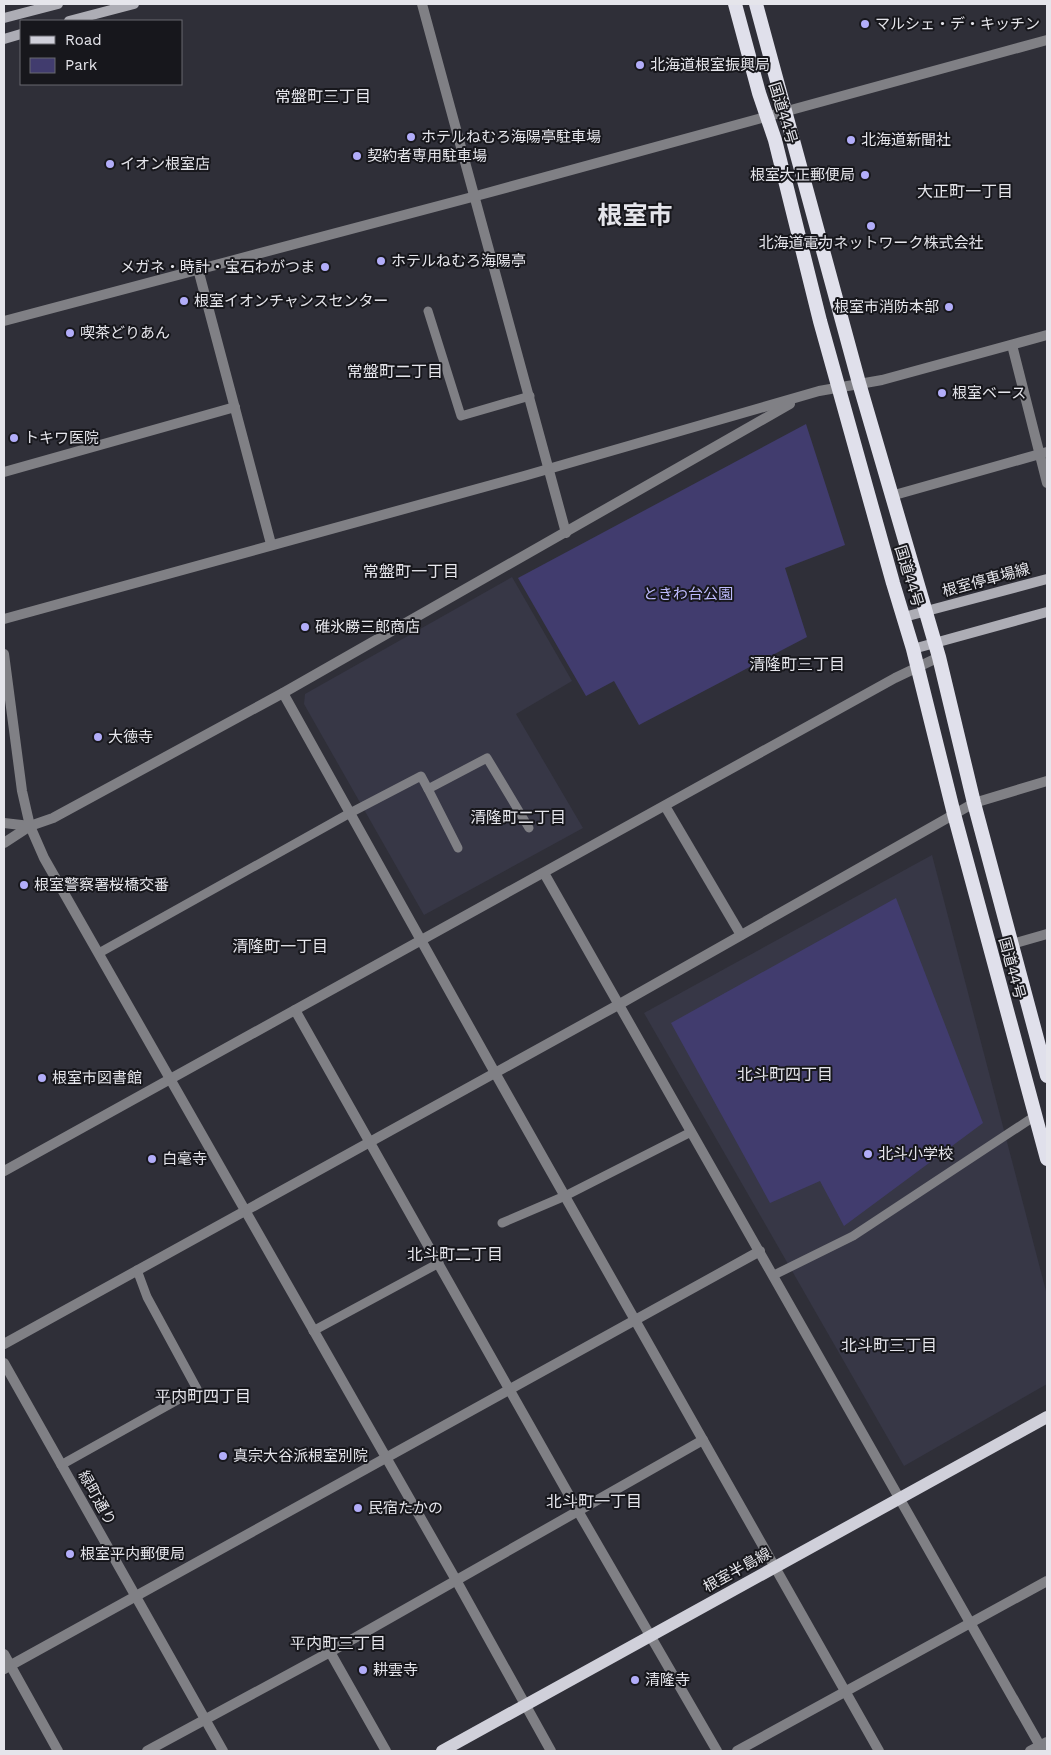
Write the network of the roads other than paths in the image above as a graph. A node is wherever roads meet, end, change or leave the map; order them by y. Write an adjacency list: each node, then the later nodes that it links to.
1 (58, 4): 6 (main road)
2 (134, 4): 7 (main road)
3 (422, 4): 13 (street)
4 (735, 4): 12 (highway, 国道44号)
5 (756, 4): 11 (highway, 国道44号)
6 (4, 18)
7 (73, 20)
8 (20, 34): 9 (main road)
9 (4, 39)
10 (1047, 40): 11 (street)
11 (786, 112): 12 (street); 19 (highway, 国道44号)
12 (767, 117): 13 (street); 20 (highway, 国道44号)
13 (476, 196): 14 (street); 21 (street)
14 (198, 269): 16 (street); 23 (street)
15 (428, 311): 21 (lane)
16 (4, 322)
17 (1047, 335): 18 (street)
18 (1012, 345): 19 (street); 24 (street)
19 (858, 383): 20 (street); 28 (highway, 国道44号)
20 (839, 386): 22 (street); 34 (highway, 国道44号)
21 (530, 396): 25 (street)
22 (805, 396): 25 (street); 29 (street)
23 (235, 407): 26 (street); 30 (street)
24 (1044, 453): 27 (street); 28 (street)
25 (548, 468): 29 (street); 30 (street)
26 (4, 472)
27 (1047, 484)
28 (892, 496): 32 (highway, 国道44号)
29 (566, 534): 41 (street)
30 (271, 544): 35 (street)
31 (1047, 579): 32 (main road, 根室停車場線)
32 (925, 612): 34 (main road, 根室停車場線); 36 (highway, 国道44号)
33 (1047, 612): 36 (main road)
34 (904, 617): 37 (highway, 国道44号)
35 (4, 619)
36 (935, 643): 37 (main road); 39 (highway, 国道44号)
37 (913, 649): 40 (highway, 国道44号)
38 (4, 654): 49 (street)
39 (939, 657): 40 (street); 44 (highway, 国道44号)
40 (917, 667): 45 (street); 47 (highway, 国道44号)
41 (283, 693): 46 (street); 49 (street)
42 (1047, 781): 44 (street)
43 (428, 789): 46 (lane); 50 (lane); 52 (lane)
44 (974, 803): 47 (street); 57 (highway, 国道44号)
45 (664, 806): 53 (street); 55 (street)
46 (350, 813): 56 (street); 58 (lane)
47 (954, 814): 55 (street); 64 (highway, 国道44号)
48 (4, 823): 49 (street)
49 (30, 826): 51 (street); 58 (street)
50 (529, 828)
51 (4, 843)
52 (458, 848)
53 (544, 873): 56 (street); 59 (street)
54 (1047, 934): 57 (street)
55 (741, 935): 59 (street)
56 (422, 938): 60 (street); 61 (street)
57 (1012, 944): 62 (highway, 国道44号)
58 (98, 953): 63 (street)
59 (618, 1005): 61 (street); 65 (street)
60 (295, 1010): 63 (street); 66 (street)
61 (494, 1072): 66 (street); 69 (street)
62 (1047, 1076)
63 (170, 1080): 68 (street); 70 (street)
64 (1035, 1116): 67 (highway, 国道44号); 75 (lane)
65 (691, 1132): 69 (lane); 72 (street)
66 (371, 1141): 70 (street); 73 (street)
67 (1047, 1159)
68 (4, 1171)
69 (564, 1196): 71 (lane); 76 (street)
70 (244, 1210): 74 (street); 77 (street)
71 (502, 1223)
72 (760, 1251): 75 (street); 76 (street)
73 (439, 1263): 77 (lane); 80 (street)
74 (136, 1270): 78 (street); 84 (lane)
75 (774, 1275): 85 (street)
76 (635, 1320): 80 (street); 82 (street)
77 (312, 1331): 83 (street)
78 (4, 1344)
79 (4, 1363): 84 (street, 緑町通り)
80 (510, 1389): 83 (street); 86 (street)
81 (1047, 1417): 85 (main road, 根室半島線)
82 (703, 1440): 86 (street); 87 (street)
83 (385, 1458): 88 (street); 90 (street)
84 (61, 1465): 90 (street, 緑町通り)
85 (900, 1497): 87 (main road, 根室半島線); 91 (street)
86 (578, 1511): 88 (street); 92 (street)
87 (775, 1568): 92 (main road, 根室半島線); 96 (street)
88 (456, 1580): 93 (street); 97 (street)
89 (1047, 1581): 91 (street)
90 (134, 1596): 95 (street); 98 (street, 緑町通り)
91 (970, 1623): 96 (street); 99 (street)
92 (652, 1636): 97 (main road, 根室半島線); 106 (street)
93 (330, 1652): 98 (street); 103 (street)
94 (4, 1654): 95 (street)
95 (7, 1667): 100 (street)
96 (846, 1692): 107 (street); 108 (street)
97 (525, 1706): 104 (main road, 根室半島線); 105 (street)
98 (206, 1720): 101 (street); 102 (street, 緑町通り)
99 (1043, 1746): 109 (street)
100 (58, 1751)
101 (147, 1751)
102 (223, 1751)
103 (386, 1751)
104 (442, 1751)
105 (551, 1751)
106 (717, 1751)
107 (737, 1751)
108 (879, 1751)
109 (1030, 1751)

